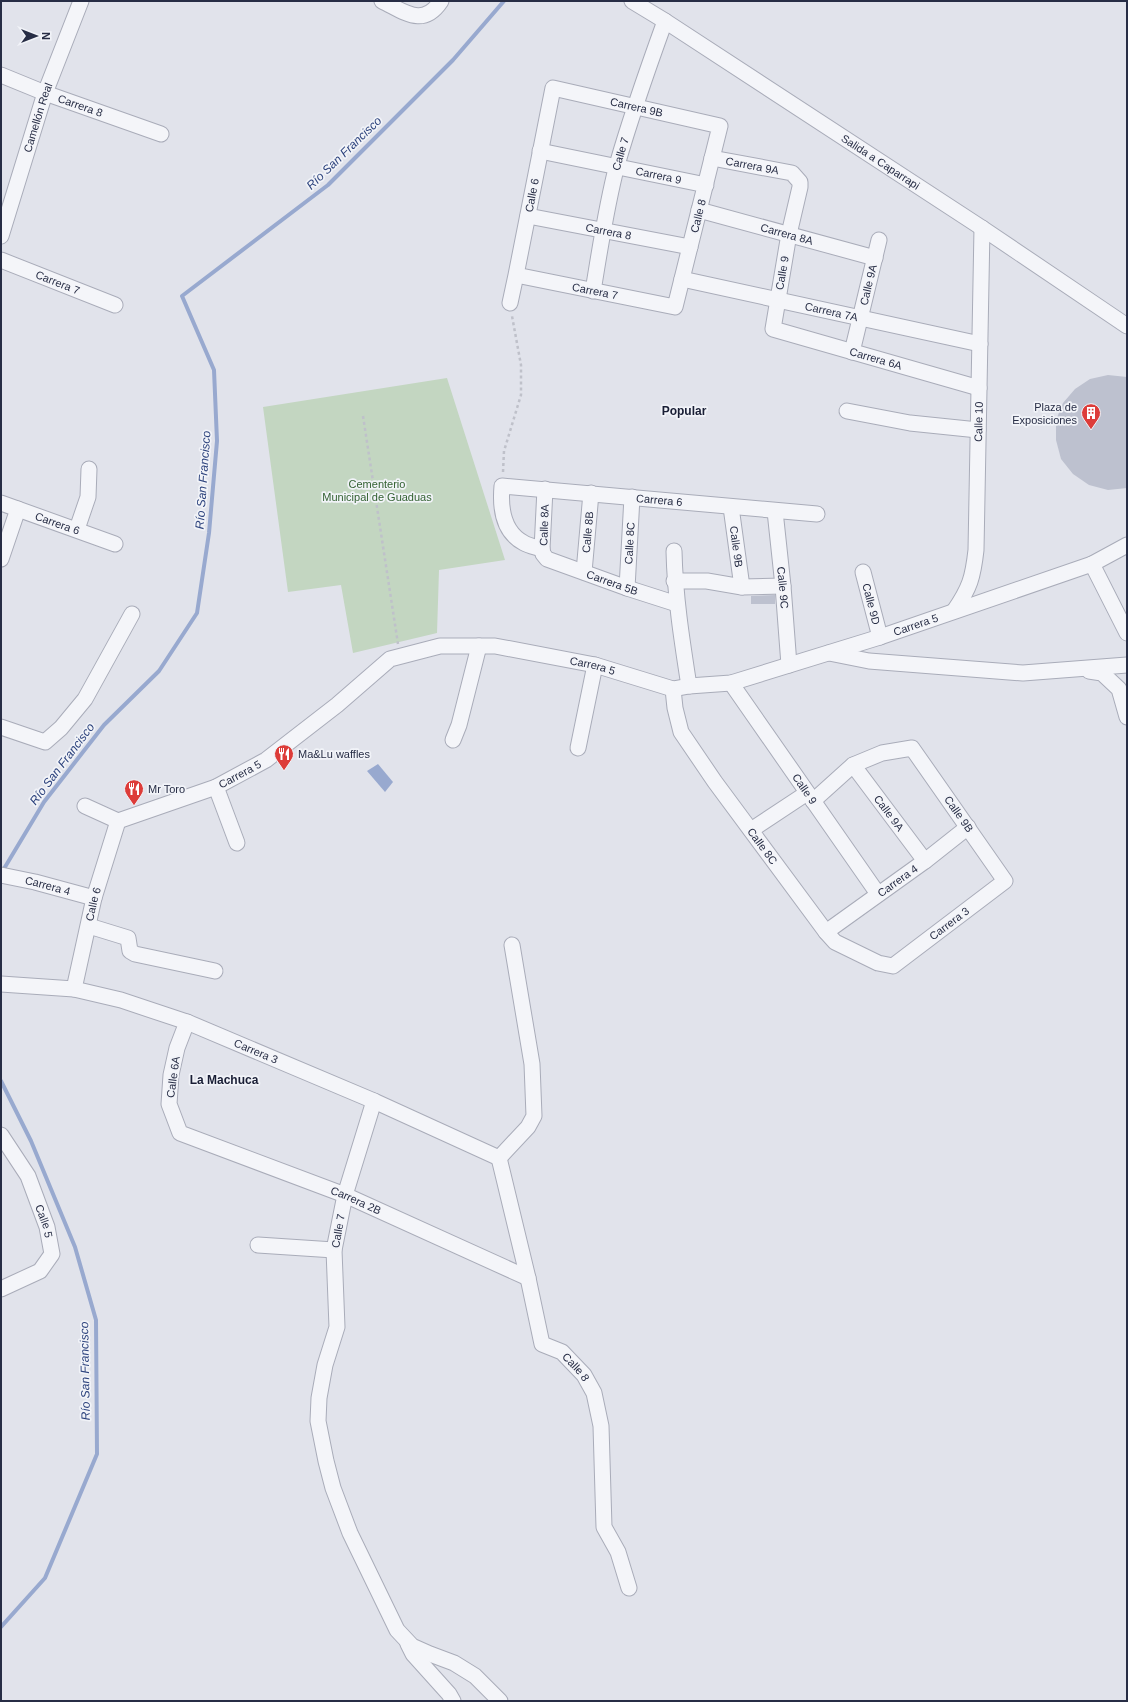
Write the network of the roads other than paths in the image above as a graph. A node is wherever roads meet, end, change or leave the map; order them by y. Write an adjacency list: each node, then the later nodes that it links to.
1 (81, 1): 8 (street, Camellón Real)
2 (440, 1): 4 (street)
3 (632, 1): 5 (street, Salida a Caparrapi)
4 (387, 2)
5 (665, 20): 9 (street, Calle 7); 19 (street, Salida a Caparrapi)
6 (1, 75): 8 (street, Carrera 8)
7 (552, 88): 9 (street, Carrera 9B); 12 (street, Calle 6)
8 (45, 93): 11 (street, Carrera 8); 22 (street, Camellón Real)
9 (634, 107): 10 (street, Carrera 9B); 14 (street, Calle 7)
10 (720, 126): 13 (street, Calle 8)
11 (161, 134)
12 (540, 151): 14 (street, Carrera 9); 18 (street, Calle 6)
13 (712, 158): 15 (street, Carrera 9A); 16 (street, Calle 8)
14 (617, 167): 16 (street, Carrera 9); 20 (street, Calle 7)
15 (792, 173): 21 (street, Calle 9)
16 (706, 185): 17 (street, Calle 8)
17 (699, 210): 21 (street, Carrera 8A); 24 (street, Calle 8)
18 (528, 216): 20 (street, Carrera 8); 27 (street, Calle 6)
19 (982, 228): 35 (street, Salida a Caparrapi); 37 (street, Calle 10)
20 (603, 231): 24 (street, Carrera 8); 29 (street, Calle 7)
21 (789, 234): 25 (street, Carrera 8A); 30 (street, Calle 9)
22 (1, 236)
23 (879, 240): 25 (street, Calle 9A)
24 (690, 247): 28 (street, Calle 8)
25 (875, 258): 34 (street, Calle 9A)
26 (1, 260): 32 (street, Carrera 7)
27 (516, 275): 29 (street, Carrera 7); 31 (street, Calle 6)
28 (682, 279): 30 (street, Carrera 7A); 33 (street, Calle 8)
29 (593, 291): 33 (street, Carrera 7)
30 (778, 300): 34 (street, Carrera 7A); 36 (street, Calle 9)
31 (510, 303)
32 (115, 305)
33 (675, 307)
34 (860, 318): 37 (street, Carrera 7A); 38 (street, Calle 9A)
35 (1127, 326)
36 (773, 329): 38 (street, Carrera 6A)
37 (980, 344): 39 (street, Calle 10)
38 (852, 352): 39 (street, Carrera 6A)
39 (979, 388): 41 (street, Calle 10)
40 (847, 410): 41 (street)
41 (978, 430): 65 (street, Calle 10)
42 (89, 469): 51 (street)
43 (545, 489): 44 (street, Carrera 6); 55 (street, Calle 8A); 55 (street, Carrera 6)
44 (591, 493): 45 (street, Carrera 6); 58 (street, Calle 8B)
45 (632, 497): 47 (street, Carrera 6); 63 (street, Calle 8C)
46 (1, 502): 48 (street, Carrera 6)
47 (731, 507): 49 (street, Carrera 6); 62 (street, Calle 9B)
48 (18, 509): 51 (street, Carrera 6); 56 (street)
49 (774, 511): 50 (street, Carrera 6); 61 (street, Calle 9C)
50 (817, 514)
51 (77, 530): 52 (street, Carrera 6)
52 (115, 544)
53 (1127, 545): 57 (street, Carrera 5)
54 (674, 552): 60 (street)
55 (545, 554): 58 (street, Carrera 5B)
56 (1, 558)
57 (1092, 564): 65 (street, Carrera 5); 67 (street)
58 (584, 572): 63 (street, Carrera 5B)
59 (863, 572): 68 (street, Calle 9D)
60 (674, 581): 62 (street); 64 (street)
61 (783, 586): 62 (street); 72 (street, Calle 9C)
62 (742, 587)
63 (627, 588): 64 (street, Carrera 5B)
64 (677, 604): 76 (street)
65 (954, 611): 68 (street, Carrera 5)
66 (132, 614): 79 (street)
67 (1127, 633)
68 (880, 637): 70 (street, Carrera 5)
69 (479, 646): 71 (street, Carrera 5); 80 (street); 83 (street, Carrera 5)
70 (828, 653): 72 (street, Carrera 5); 74 (street)
71 (595, 665): 77 (street, Carrera 5); 81 (street)
72 (789, 665): 75 (street, Carrera 5)
73 (1127, 665): 74 (street)
74 (1078, 669): 78 (street)
75 (731, 683): 76 (street, Carrera 5); 84 (street, Calle 9)
76 (689, 686): 77 (street, Carrera 5)
77 (674, 689): 88 (street, Calle 8C)
78 (1127, 717)
79 (1, 727)
80 (453, 740)
81 (578, 748)
82 (853, 765): 84 (street); 87 (street, Calle 9B); 90 (street, Calle 9A)
83 (216, 787): 86 (street, Carrera 5); 89 (street)
84 (810, 797): 88 (street); 93 (street, Calle 9)
85 (85, 806): 86 (street)
86 (118, 820): 94 (street, Calle 6)
87 (968, 827): 90 (street, Carrera 4); 92 (street, Calle 9B)
88 (751, 830): 96 (street, Calle 8C)
89 (236, 843)
90 (925, 861): 93 (street, Carrera 4)
91 (1, 875): 94 (street, Carrera 4)
92 (1005, 881): 98 (street, Carrera 3)
93 (878, 894): 96 (street, Carrera 4)
94 (94, 898): 95 (street, Calle 6)
95 (89, 926): 99 (street); 101 (street, Calle 6)
96 (826, 932): 98 (street, Calle 8C)
97 (512, 945): 106 (street)
98 (893, 966)
99 (215, 971)
100 (5, 984): 101 (street, Carrera 3)
101 (74, 989): 102 (street, Carrera 3)
102 (187, 1022): 103 (street, Carrera 3); 104 (street, Calle 6A)
103 (374, 1100): 106 (street, Carrera 3); 107 (street, Calle 7)
104 (180, 1133): 107 (street, Carrera 2B)
105 (1, 1136): 111 (street, Calle 5)
106 (499, 1158): 110 (street, Calle 8)
107 (345, 1195): 109 (street, Calle 7); 110 (street, Carrera 2B)
108 (258, 1245): 109 (street)
109 (334, 1250): 113 (street, Calle 7)
110 (528, 1278): 112 (street, Calle 8)
111 (1, 1289)
112 (628, 1588)
113 (405, 1637): 114 (street); 115 (street)
114 (453, 1701)
115 (500, 1701)

